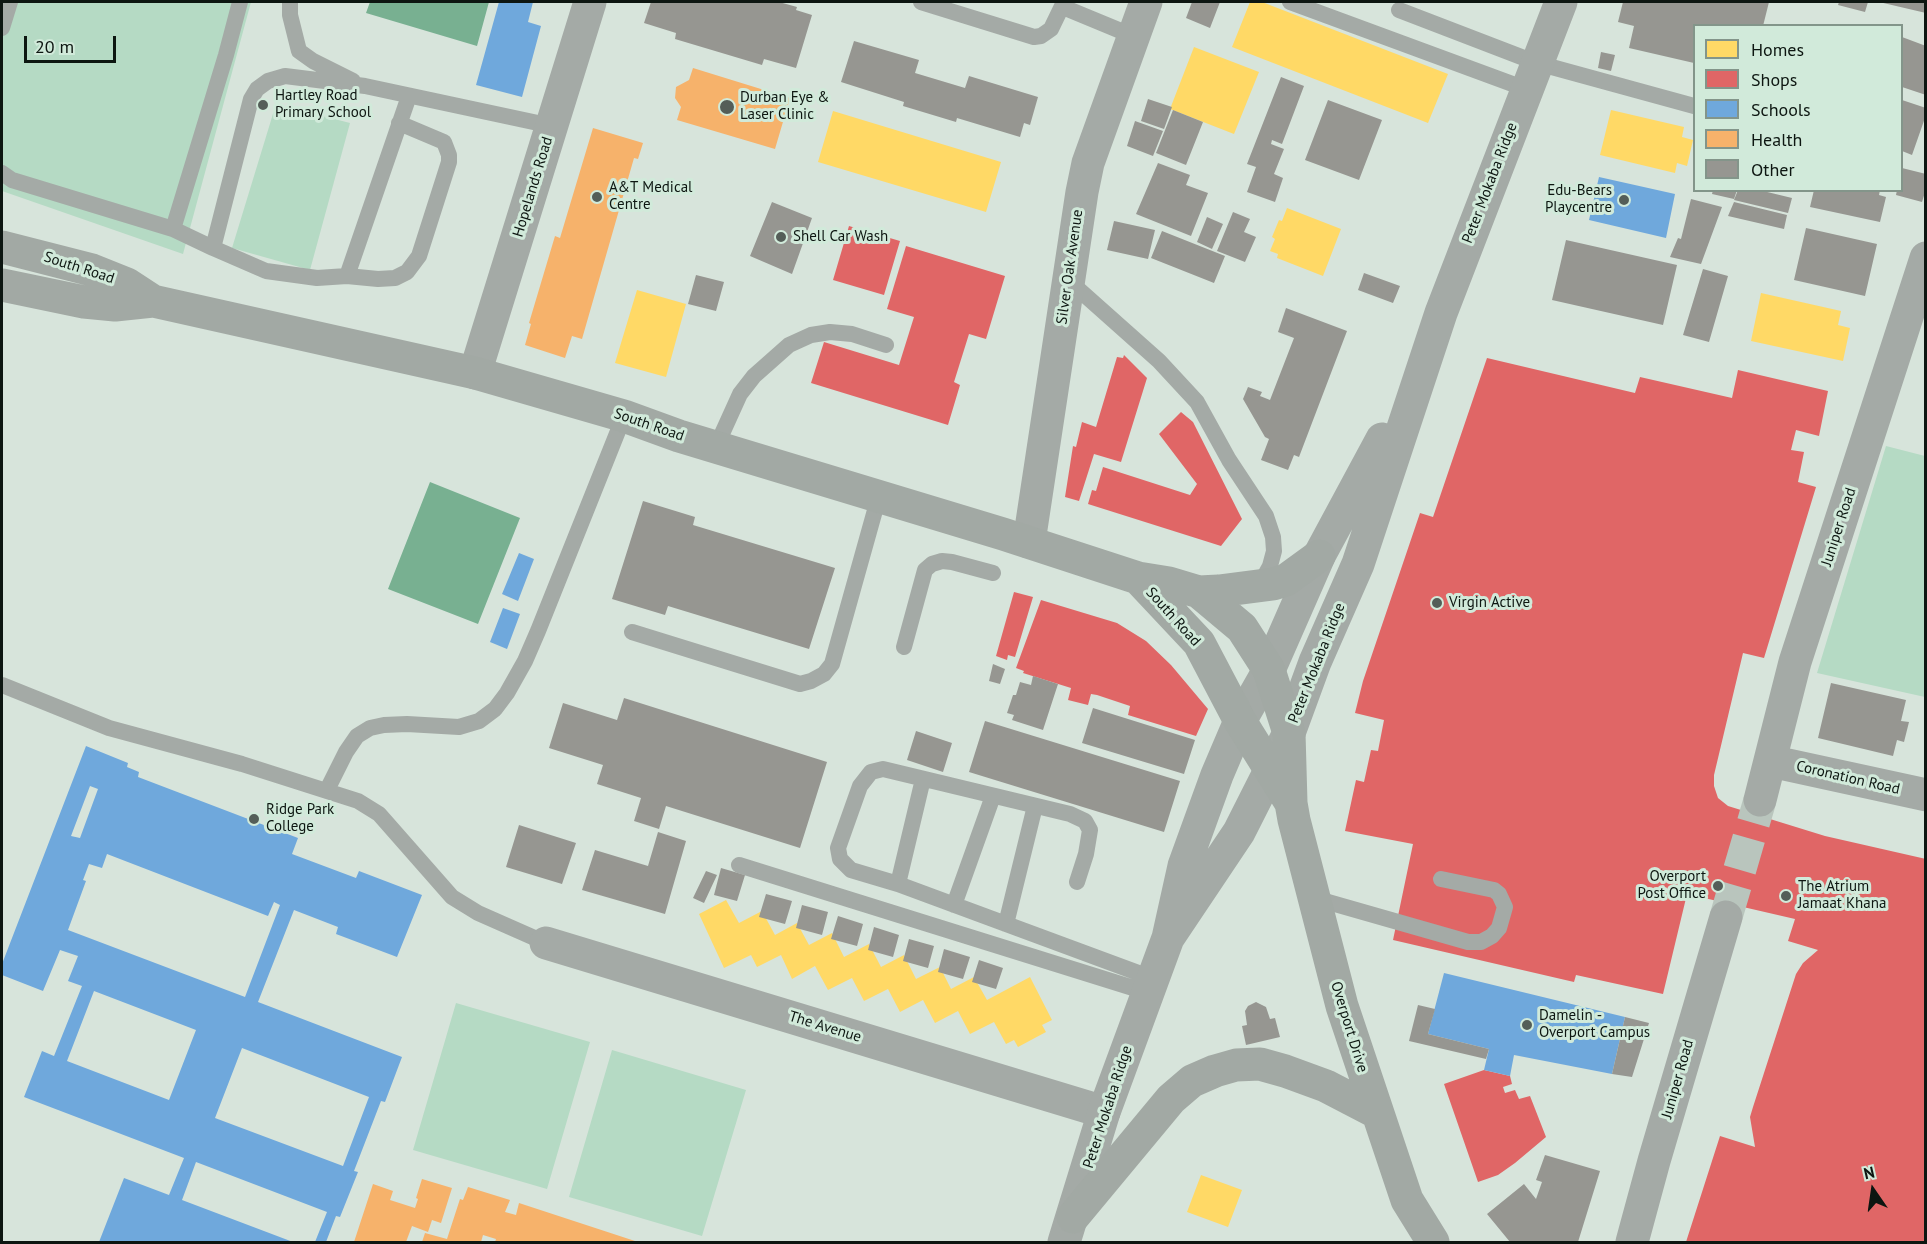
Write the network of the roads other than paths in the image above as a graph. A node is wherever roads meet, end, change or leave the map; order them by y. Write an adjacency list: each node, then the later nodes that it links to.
1 (10, 2): 11 (lane)
2 (240, 2): 20 (lane)
3 (290, 2): 14 (lane)
4 (590, 2): 18 (street, Hopelands Road)
5 (921, 2): 9 (lane)
6 (1146, 2): 12 (street, Silver Oak Avenue)
7 (1290, 2): 13 (lane)
8 (1561, 2): 13 (street, Peter Mokaba Ridge)
9 (1063, 4): 12 (lane)
10 (1399, 10): 13 (lane)
11 (2, 28)
12 (1133, 36): 25 (street, Silver Oak Avenue)
13 (1531, 76): 16 (lane); 29 (street, Peter Mokaba Ridge)
14 (364, 86): 15 (lane); 22 (lane)
15 (409, 96): 17 (lane); 18 (lane)
16 (1693, 106)
17 (399, 123): 24 (lane); 24 (lane)
18 (552, 126): 30 (street, Hopelands Road)
19 (2, 173): 20 (lane)
20 (173, 229): 22 (lane)
21 (2, 247): 27 (main road, South Road)
22 (213, 248): 24 (lane)
23 (1926, 258): 46 (street, Juniper Road)
24 (347, 276)
25 (1068, 280): 34 (street, Silver Oak Avenue); 38 (lane)
26 (2, 285): 27 (main road, South Road)
27 (153, 301): 30 (main road, South Road)
28 (886, 345): 32 (lane)
29 (1422, 366): 35 (street, Peter Mokaba Ridge); 45 (street, Peter Mokaba Ridge)
30 (476, 373): 31 (main road, South Road)
31 (624, 416): 32 (main road, South Road); 49 (lane)
32 (716, 447): 33 (main road, South Road)
33 (879, 496): 34 (main road, South Road); 40 (lane)
34 (1029, 542): 37 (main road, South Road)
35 (1319, 556): 38 (main road); 42 (street, Peter Mokaba Ridge)
36 (993, 573): 41 (lane)
37 (1138, 578): 39 (main road, South Road); 44 (main road, South Road)
38 (1259, 586): 39 (main road)
39 (1199, 592): 42 (main road, South Road)
40 (632, 632)
41 (904, 647)
42 (1269, 670): 44 (street, Peter Mokaba Ridge); 45 (main road, South Road)
43 (2, 686): 49 (lane)
44 (1240, 721): 47 (main road, South Road); 63 (street, Peter Mokaba Ridge)
45 (1289, 733): 47 (street, Peter Mokaba Ridge); 53 (main road, Overport Drive)
46 (1770, 761): 50 (street, Coronation Road); 52 (street, Juniper Road)
47 (1270, 771): 53 (main road, Overport Drive); 63 (street, Peter Mokaba Ridge)
48 (923, 778): 51 (lane); 58 (lane); 58 (lane)
49 (327, 790): 64 (lane)
50 (1926, 795)
51 (993, 796): 54 (lane); 60 (lane)
52 (1760, 800)
53 (1291, 803): 59 (main road, Overport Drive)
54 (1035, 806): 57 (lane); 62 (lane)
55 (739, 865): 65 (lane)
56 (1441, 879): 59 (lane)
57 (1077, 882)
58 (898, 884): 60 (lane)
59 (1314, 898): 67 (main road, Overport Drive)
60 (954, 904): 62 (lane)
61 (1726, 917): 72 (street, Juniper Road)
62 (1006, 924): 65 (lane)
63 (1168, 938): 65 (street, Peter Mokaba Ridge)
64 (546, 943): 66 (street, The Avenue)
65 (1149, 985): 66 (street, Peter Mokaba Ridge)
66 (1104, 1112): 69 (street, Peter Mokaba Ridge)
67 (1376, 1112): 68 (main road, Overport Drive); 69 (main road)
68 (1407, 1200): 70 (main road); 71 (main road, Overport Drive)
69 (1069, 1230)
70 (1413, 1242)
71 (1433, 1242)
72 (1632, 1242)

